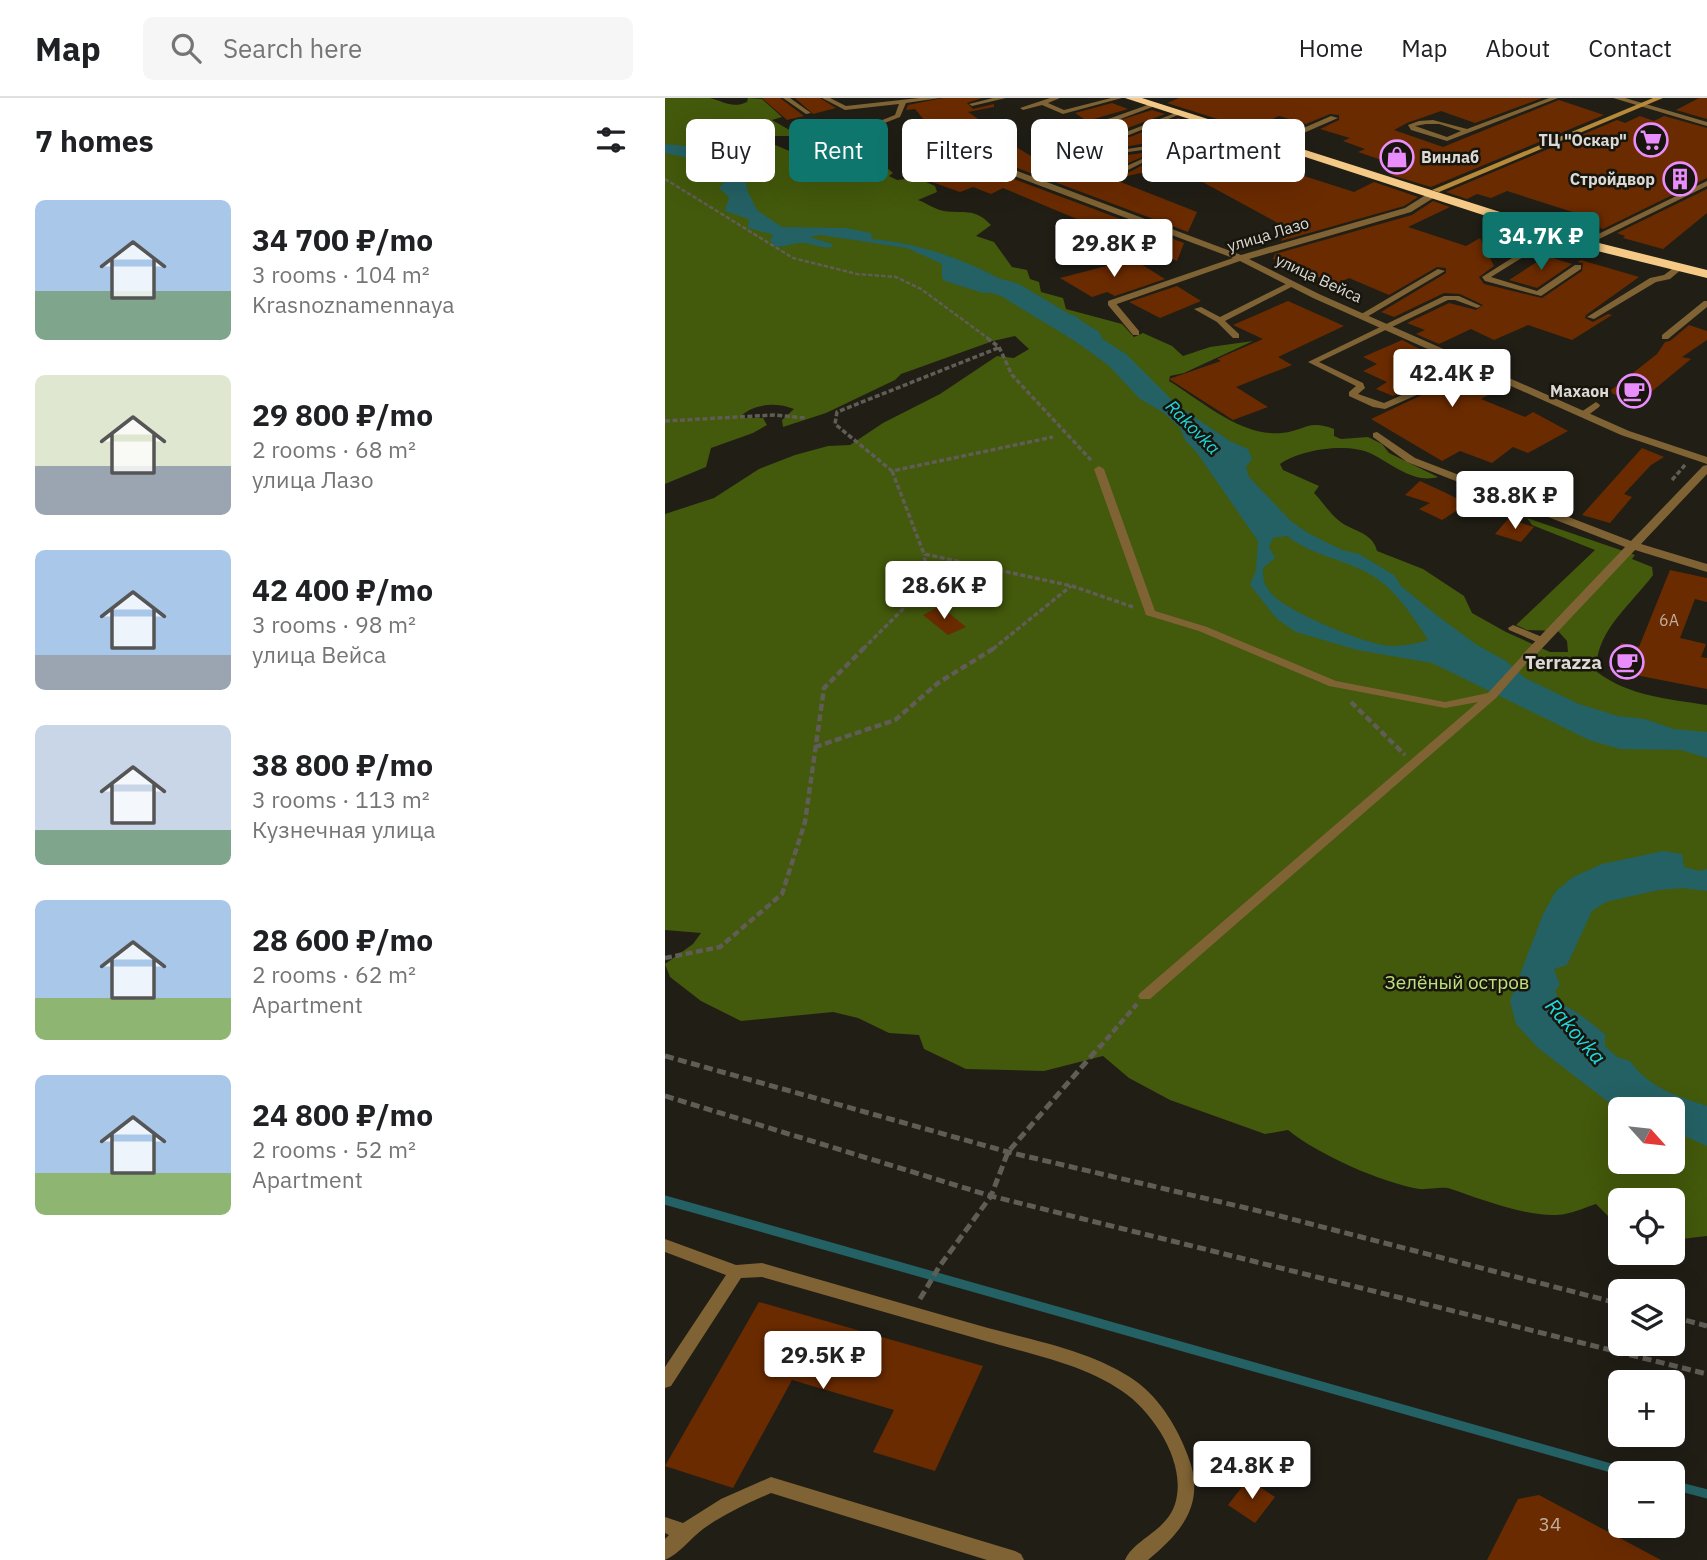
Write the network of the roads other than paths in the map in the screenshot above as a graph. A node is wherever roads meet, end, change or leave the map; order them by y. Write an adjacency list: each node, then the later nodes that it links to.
1 (786, 98): 17 (lane)
2 (825, 98): 12 (lane)
3 (937, 98): 12 (lane)
4 (1003, 98): 14 (lane)
5 (1057, 98): 13 (lane)
6 (1119, 98): 13 (lane)
7 (1131, 98): 11 (highway)
8 (1555, 98): 26 (lane)
9 (1617, 98): 15 (street)
10 (1659, 98): 15 (street, улица Лазо)
11 (1152, 102): 18 (highway); 20 (lane); 22 (highway)
12 (903, 103): 23 (lane)
13 (1044, 103): 16 (lane)
14 (972, 104)
15 (1641, 105): 24 (street); 33 (street, улица Лазо)
16 (1023, 108)
17 (808, 113)
18 (1179, 113): 21 (highway); 27 (lane)
19 (1334, 118): 25 (street)
20 (1115, 119)
21 (1196, 119)
22 (1209, 119)
23 (888, 120)
24 (1707, 124)
25 (1305, 130)
26 (1467, 131): 26 (lane)
27 (1128, 134)
28 (1305, 150): 30 (highway)
29 (1305, 152): 30 (highway)
30 (1317, 155): 33 (highway)
31 (1017, 174): 36 (street, улица Вейса)
32 (1707, 183): 35 (lane)
33 (1434, 193): 34 (highway); 35 (highway); 36 (street, улица Лазо)
34 (1556, 234): 35 (highway); 37 (lane)
35 (1588, 241): 38 (highway); 39 (highway)
36 (1241, 258): 42 (street, улица Вейса); 43 (street, улица Лазо)
37 (1578, 267)
38 (1679, 268): 41 (highway); 48 (lane)
39 (1707, 268)
40 (1441, 271): 47 (lane)
41 (1707, 274)
42 (1293, 284): 47 (street, улица Вейса); 49 (lane)
43 (1111, 303): 51 (lane)
44 (1707, 303): 53 (lane)
45 (1477, 306): 50 (lane)
46 (1198, 309): 49 (lane)
47 (1362, 316): 50 (street, улица Вейса)
48 (1591, 317)
49 (1220, 320): 52 (lane)
50 (1386, 327): 54 (lane); 56 (street, улица Вейса)
51 (1136, 333)
52 (1236, 337)
53 (1665, 337)
54 (1439, 382)
55 (1596, 405): 56 (lane)
56 (1584, 414): 58 (street, улица Вейса)
57 (1377, 435): 61 (street)
58 (1707, 461)
59 (1099, 468): 66 (lane)
60 (1707, 468): 61 (street)
61 (1635, 547): 62 (street); 64 (street)
62 (1707, 568)
63 (1513, 628): 64 (lane)
64 (1543, 641): 65 (street)
65 (1527, 657): 66 (lane)
66 (1492, 696): 67 (lane)
67 (1145, 996)
68 (665, 1245): 69 (lane)
69 (736, 1272): 70 (lane); 75 (lane)
70 (665, 1381)
71 (665, 1525): 72 (lane)
72 (683, 1531): 73 (lane); 74 (lane)
73 (665, 1551)
74 (1015, 1560)
75 (1134, 1560)

